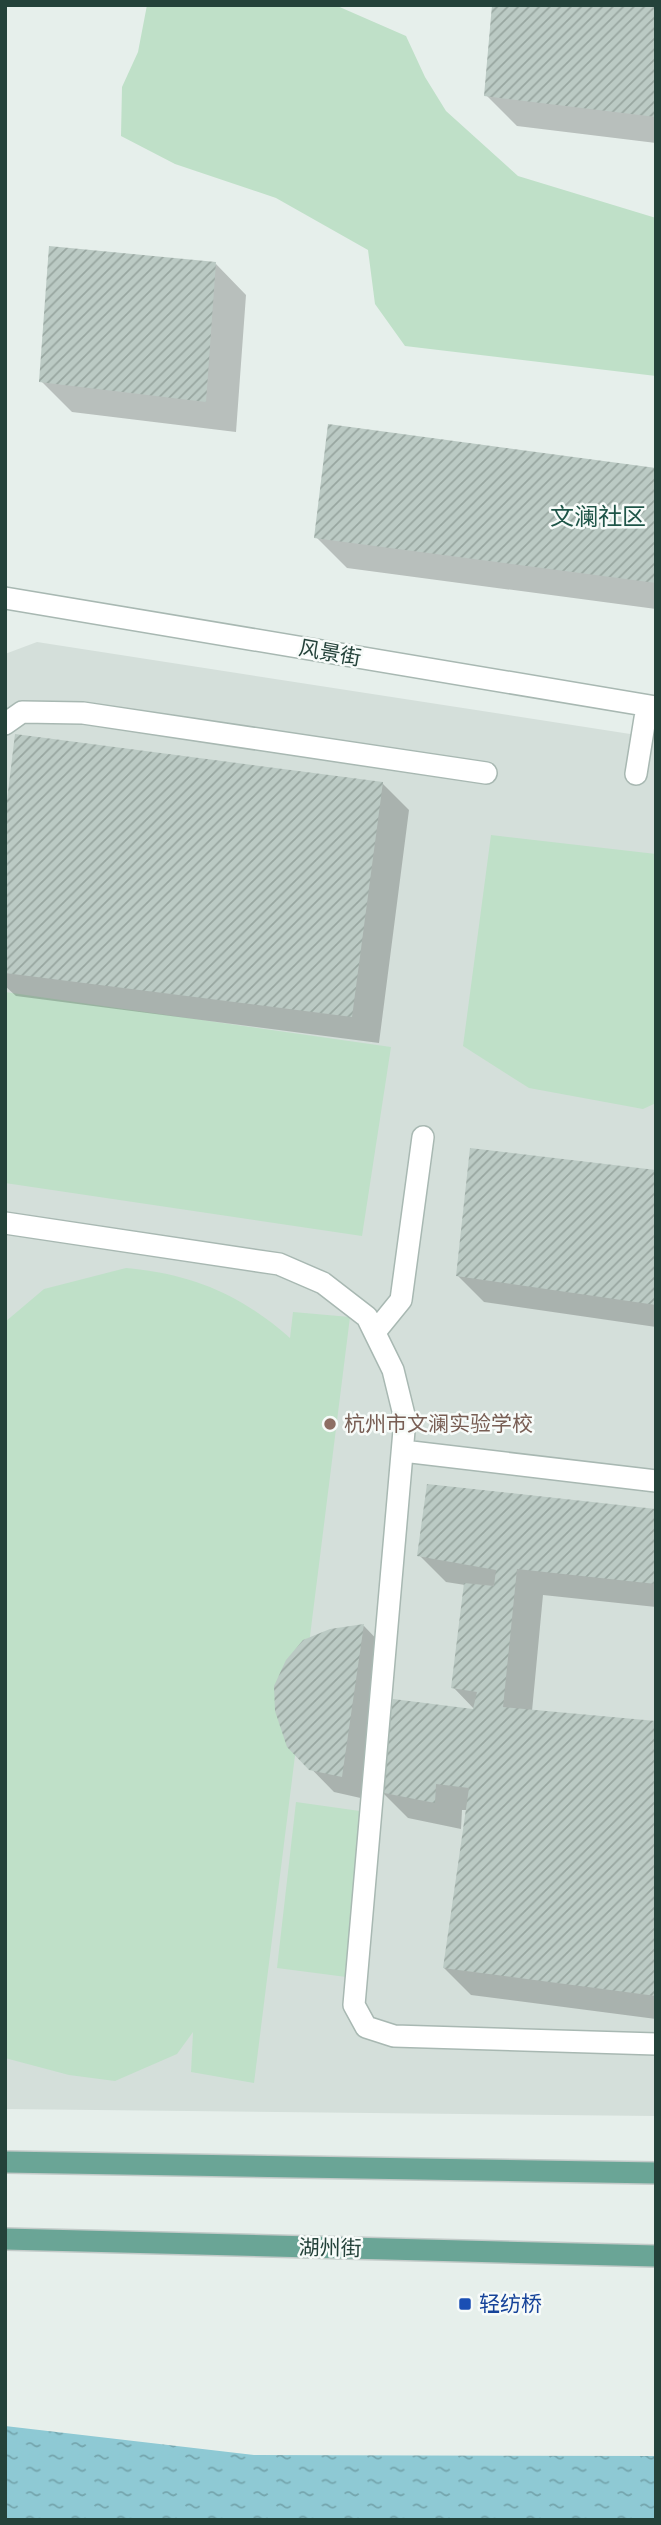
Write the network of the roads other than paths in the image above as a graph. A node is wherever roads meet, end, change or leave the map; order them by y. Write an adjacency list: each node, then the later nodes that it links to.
1 (5, 598): 2 (street, 风景街)
2 (651, 707): 5 (street)
3 (5, 724): 4 (street)
4 (486, 773)
5 (636, 774)
6 (423, 1137): 8 (street)
7 (5, 1223): 8 (street)
8 (375, 1332): 9 (street)
9 (403, 1451): 10 (street); 11 (street)
10 (656, 1481)
11 (656, 2044)
12 (5, 2162): 13 (main road)
13 (656, 2173)
14 (5, 2239): 15 (main road, 湖州街)
15 (656, 2256)

